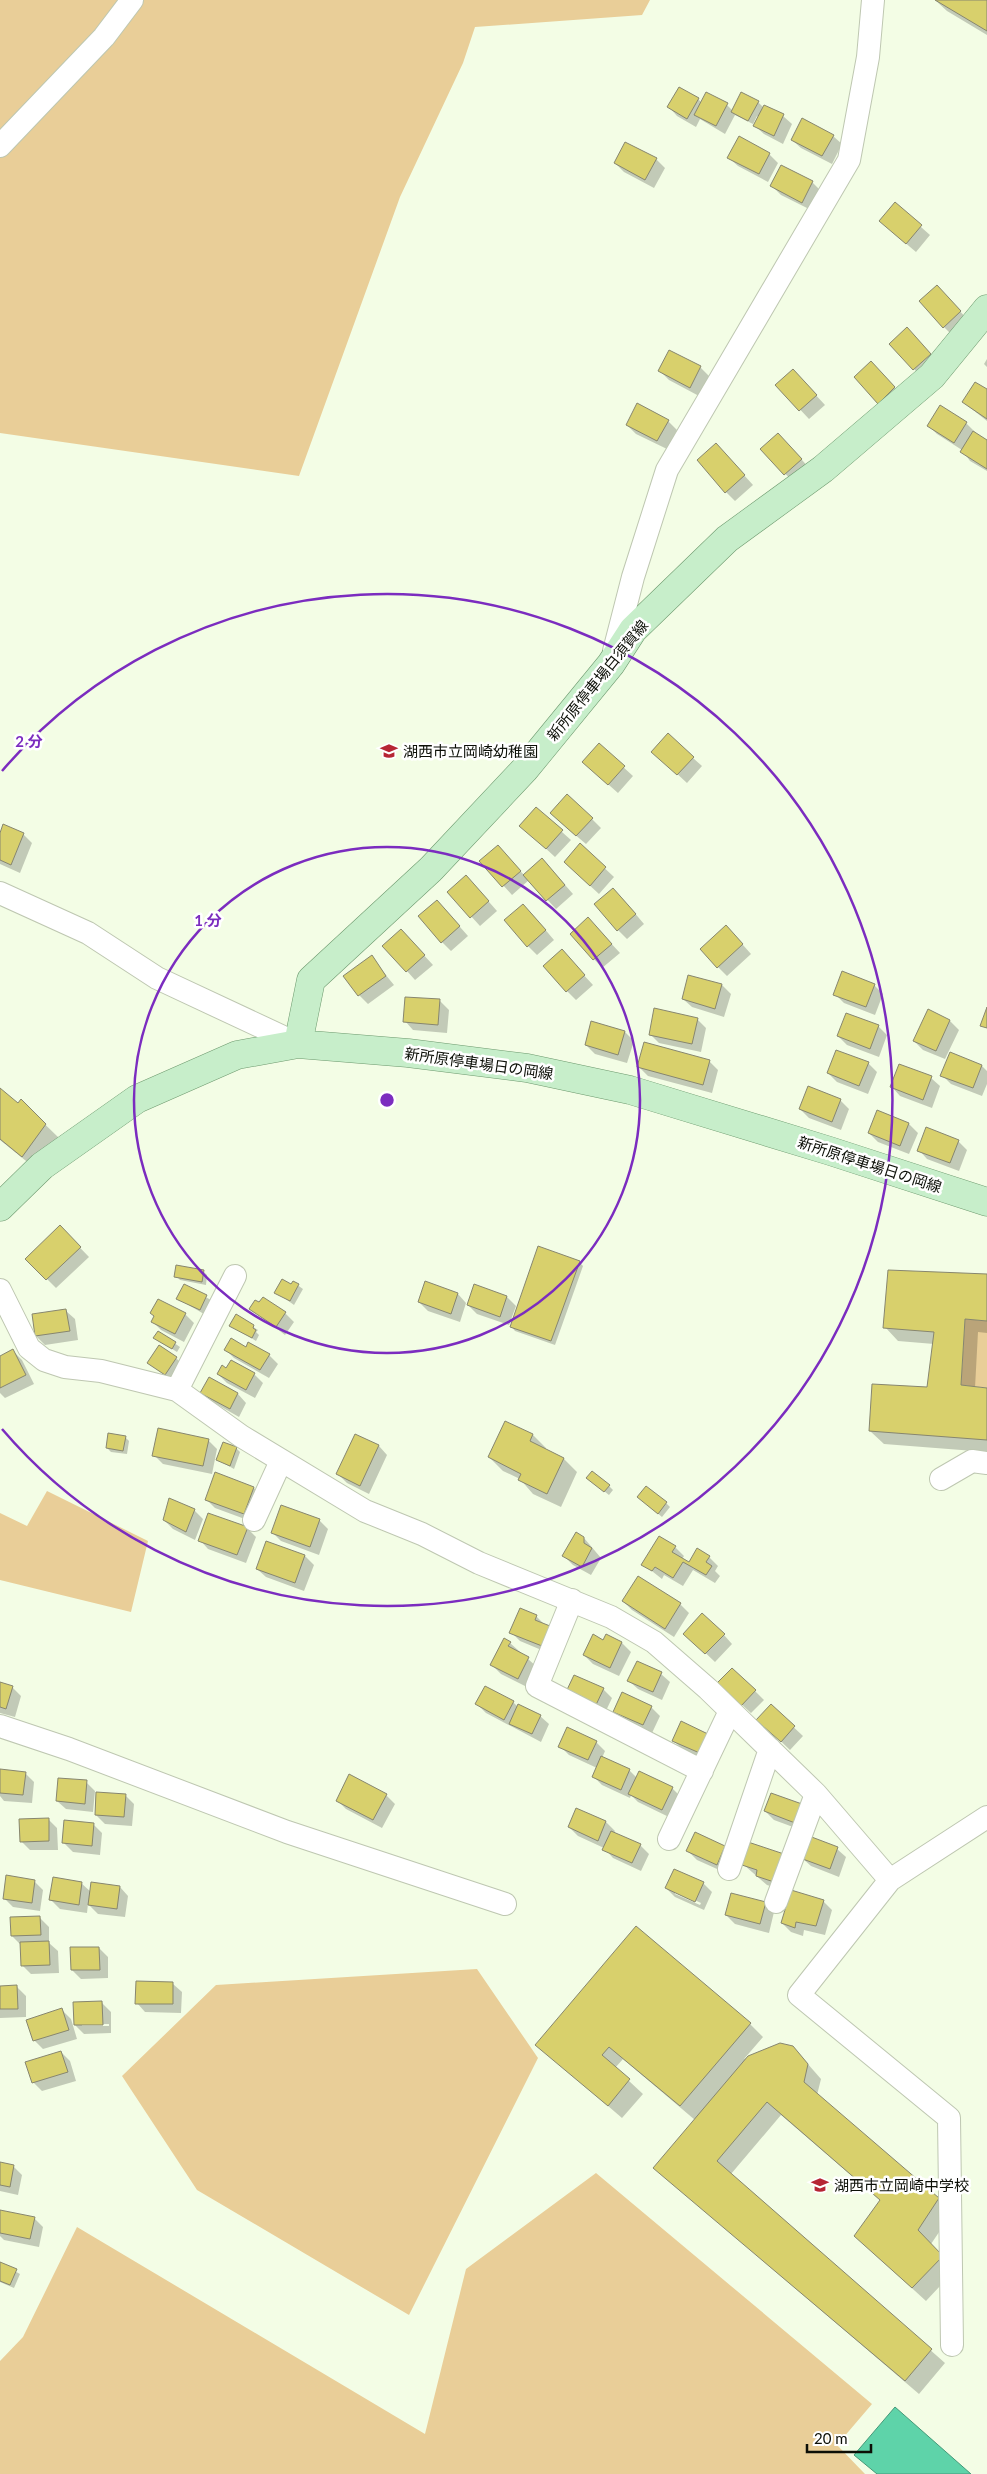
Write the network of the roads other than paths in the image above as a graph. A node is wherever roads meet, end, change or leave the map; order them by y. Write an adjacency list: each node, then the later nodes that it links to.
1 (132, 0): 3 (street)
2 (873, 0): 5 (street)
3 (0, 146)
4 (987, 309): 5 (main road, 新所原停車場白須賀線)
5 (611, 664): 7 (main road, 新所原停車場白須賀線)
6 (0, 892): 7 (street)
7 (298, 1044): 8 (main road, 新所原停車場日の岡線); 9 (main road, 新所原停車場日の岡線)
8 (987, 1202)
9 (0, 1207)
10 (235, 1276): 12 (street)
11 (0, 1290): 12 (street)
12 (177, 1390): 13 (street)
13 (281, 1460): 16 (street); 17 (street)
14 (987, 1463): 15 (street)
15 (942, 1479)
16 (254, 1520)
17 (572, 1600): 18 (street); 21 (street)
18 (730, 1711): 20 (street); 21 (street)
19 (0, 1726): 28 (street)
20 (770, 1749): 22 (street); 25 (street)
21 (702, 1770): 24 (street)
22 (816, 1794): 26 (street); 27 (street)
23 (987, 1817): 26 (street)
24 (669, 1839)
25 (729, 1869)
26 (890, 1880): 29 (street)
27 (776, 1902)
28 (505, 1904)
29 (952, 2345)

